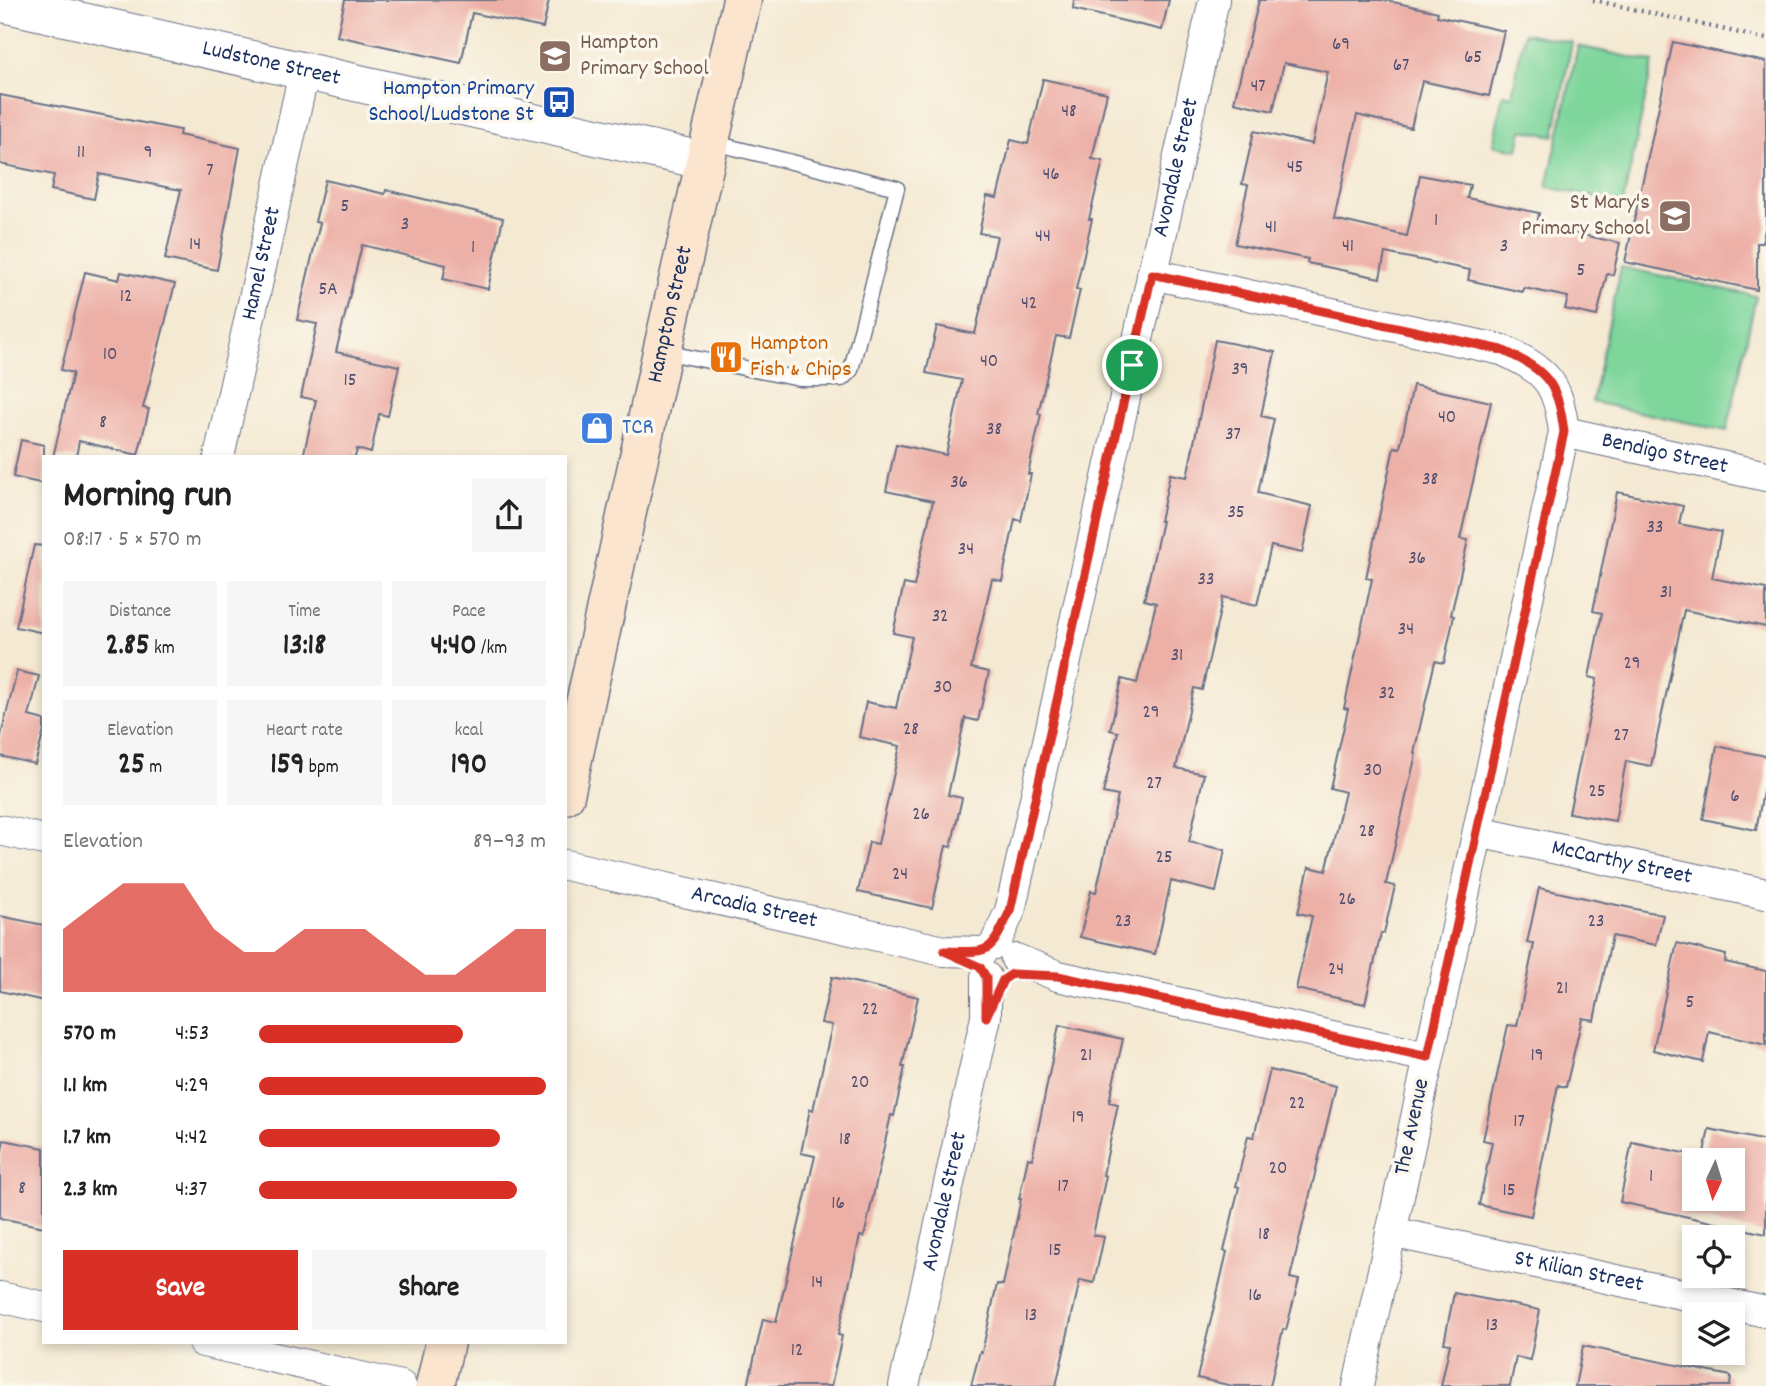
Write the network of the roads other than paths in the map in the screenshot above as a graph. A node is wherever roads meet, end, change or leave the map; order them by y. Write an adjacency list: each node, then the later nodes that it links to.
1 (742, 0): 5 (main road, Hampton Street)
2 (1214, 0): 6 (street, Avondale Street)
3 (0, 3): 4 (street, Ludstone Street)
4 (304, 72): 5 (street, Ludstone Street); 9 (street, Hamel Street)
5 (708, 151): 7 (main road, Hampton Street); 7 (lane)
6 (1152, 274): 8 (street, The Avenue); 17 (street, Avondale Street)
7 (662, 352): 11 (main road, Hampton Street)
8 (1564, 432): 10 (street, Bendigo Street); 13 (street, The Avenue)
9 (219, 455)
10 (1766, 475)
11 (567, 786)
12 (0, 830): 14 (street)
13 (1478, 832): 16 (street, McCarthy Street); 18 (street, The Avenue)
14 (42, 840)
15 (567, 865): 17 (street, Arcadia Street)
16 (1766, 894)
17 (998, 963): 18 (street, Arcadia Street); 27 (street, Avondale Street)
18 (1428, 1057): 19 (street, The Avenue)
19 (1391, 1232): 22 (street, St Kilian Street); 28 (street, The Avenue)
20 (0, 1297): 21 (street)
21 (42, 1307)
22 (1766, 1312)
23 (213, 1344): 25 (street)
24 (444, 1344): 26 (main road)
25 (401, 1386)
26 (435, 1386)
27 (904, 1386)
28 (1358, 1386)

